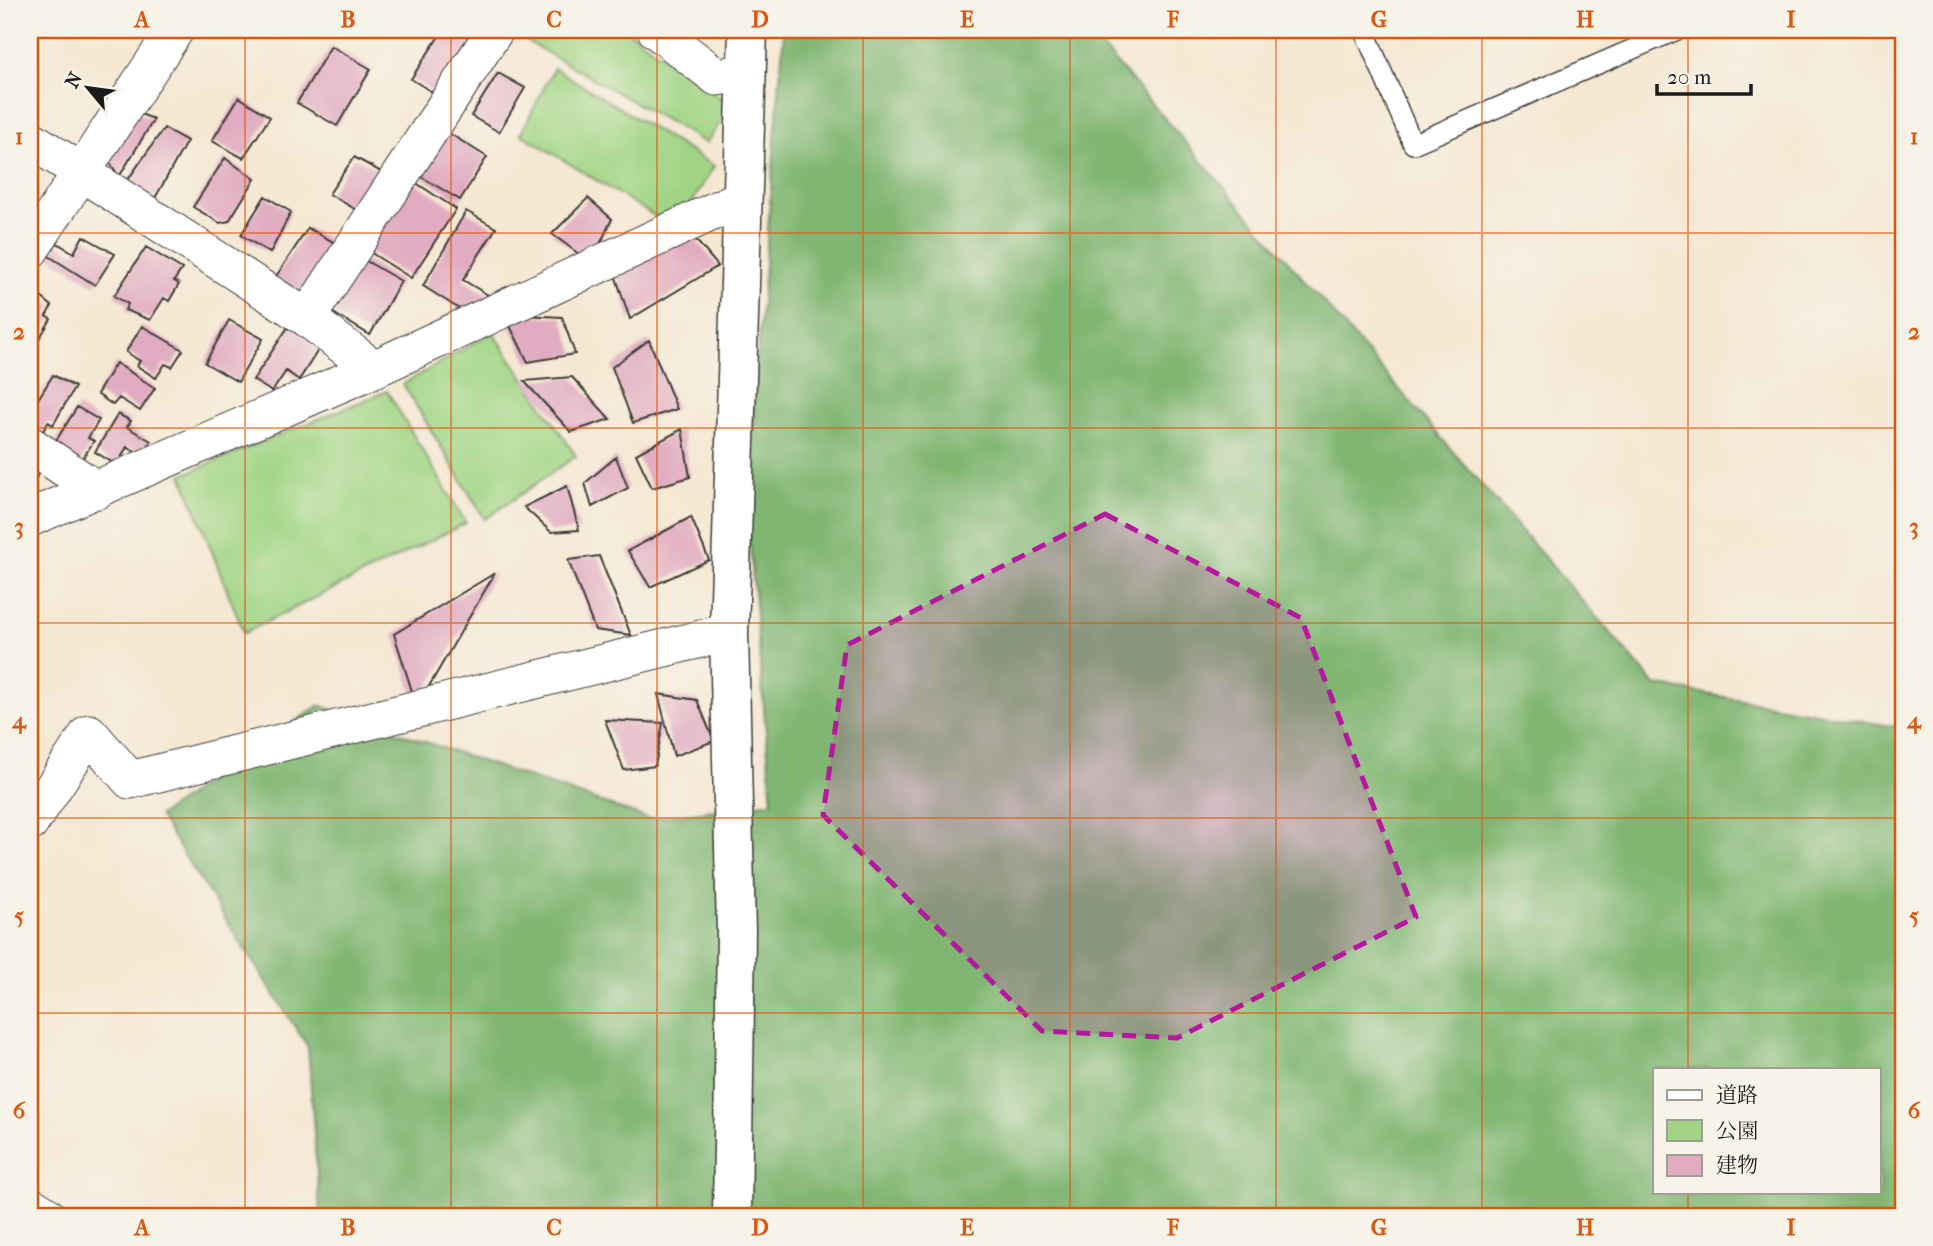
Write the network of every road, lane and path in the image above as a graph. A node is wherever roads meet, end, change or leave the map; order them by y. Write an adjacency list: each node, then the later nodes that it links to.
1 (174, 30): 9 (street)
2 (495, 30): 12 (street)
3 (656, 30): 7 (street)
4 (748, 30): 7 (street)
5 (1364, 30): 6 (lane)
6 (1677, 30)
7 (745, 72): 10 (street)
8 (30, 139): 9 (street)
9 (80, 173): 11 (street); 12 (street)
10 (742, 198): 13 (street); 17 (street)
11 (30, 250)
12 (307, 318): 13 (street)
13 (374, 369): 15 (street)
14 (30, 445): 15 (street)
15 (97, 490): 16 (street)
16 (30, 518)
17 (729, 632): 18 (street); 21 (street)
18 (30, 823)
19 (30, 1205): 20 (street)
20 (47, 1216)
21 (732, 1216)

